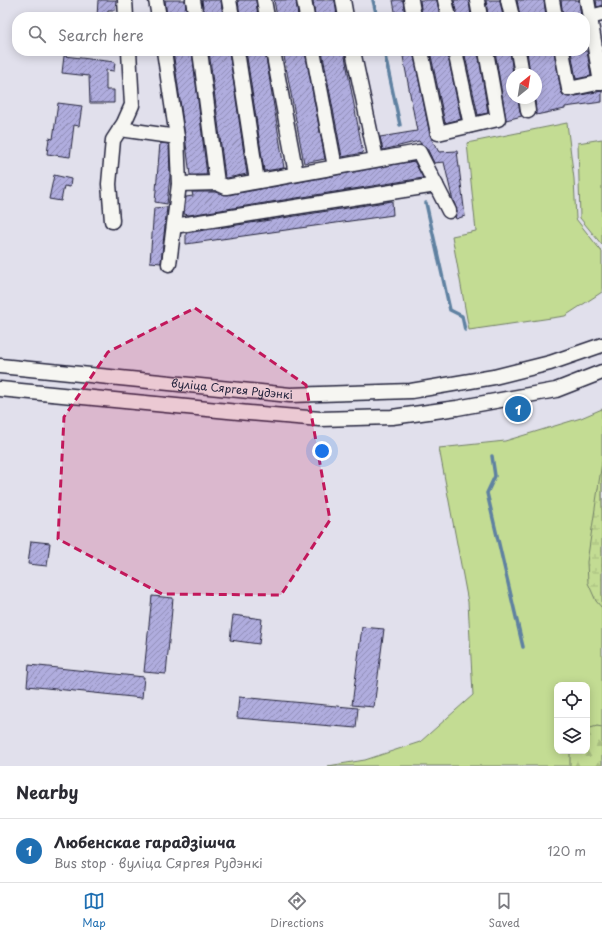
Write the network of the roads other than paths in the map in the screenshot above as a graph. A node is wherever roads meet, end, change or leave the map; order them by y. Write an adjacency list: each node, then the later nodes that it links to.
1 (124, 0): 14 (street)
2 (156, 0): 15 (street)
3 (193, 0): 16 (street)
4 (229, 0): 17 (street)
5 (264, 0): 18 (street)
6 (304, 0): 19 (street)
7 (343, 0): 20 (street)
8 (411, 0): 21 (street)
9 (445, 0): 22 (street)
10 (477, 0): 23 (street)
11 (508, 0): 24 (street)
12 (552, 0): 25 (street)
13 (587, 0): 26 (street)
14 (125, 12)
15 (158, 12)
16 (195, 12)
17 (231, 12)
18 (266, 12)
19 (306, 12)
20 (345, 12)
21 (413, 12)
22 (447, 12)
23 (479, 12)
24 (511, 12)
25 (554, 12)
26 (596, 15): 27 (street)
27 (599, 47): 41 (street)
28 (129, 56): 43 (street)
29 (165, 56): 44 (street)
30 (201, 56): 50 (street)
31 (238, 56): 48 (street)
32 (275, 56): 47 (street)
33 (314, 56): 46 (street)
34 (354, 56): 45 (street)
35 (422, 56): 42 (street)
36 (456, 56): 42 (street)
37 (487, 56): 42 (street)
38 (519, 56): 40 (street)
39 (563, 56): 41 (street)
40 (521, 68)
41 (602, 82)
42 (470, 125)
43 (120, 129): 44 (street); 53 (street)
44 (177, 137): 49 (street)
45 (376, 159): 46 (street); 51 (street)
46 (335, 167): 47 (street)
47 (296, 174): 48 (street)
48 (257, 181): 50 (street)
49 (179, 184): 50 (street); 54 (street)
50 (217, 184)
51 (436, 185): 52 (street); 54 (street)
52 (449, 211)
53 (112, 221)
54 (174, 226): 55 (street)
55 (169, 264)
56 (602, 345): 57 (street, вуліца Сяргея Рудэнкі)
57 (0, 366)
58 (602, 372): 59 (street, вуліца Сяргея Рудэнкі)
59 (0, 389)

